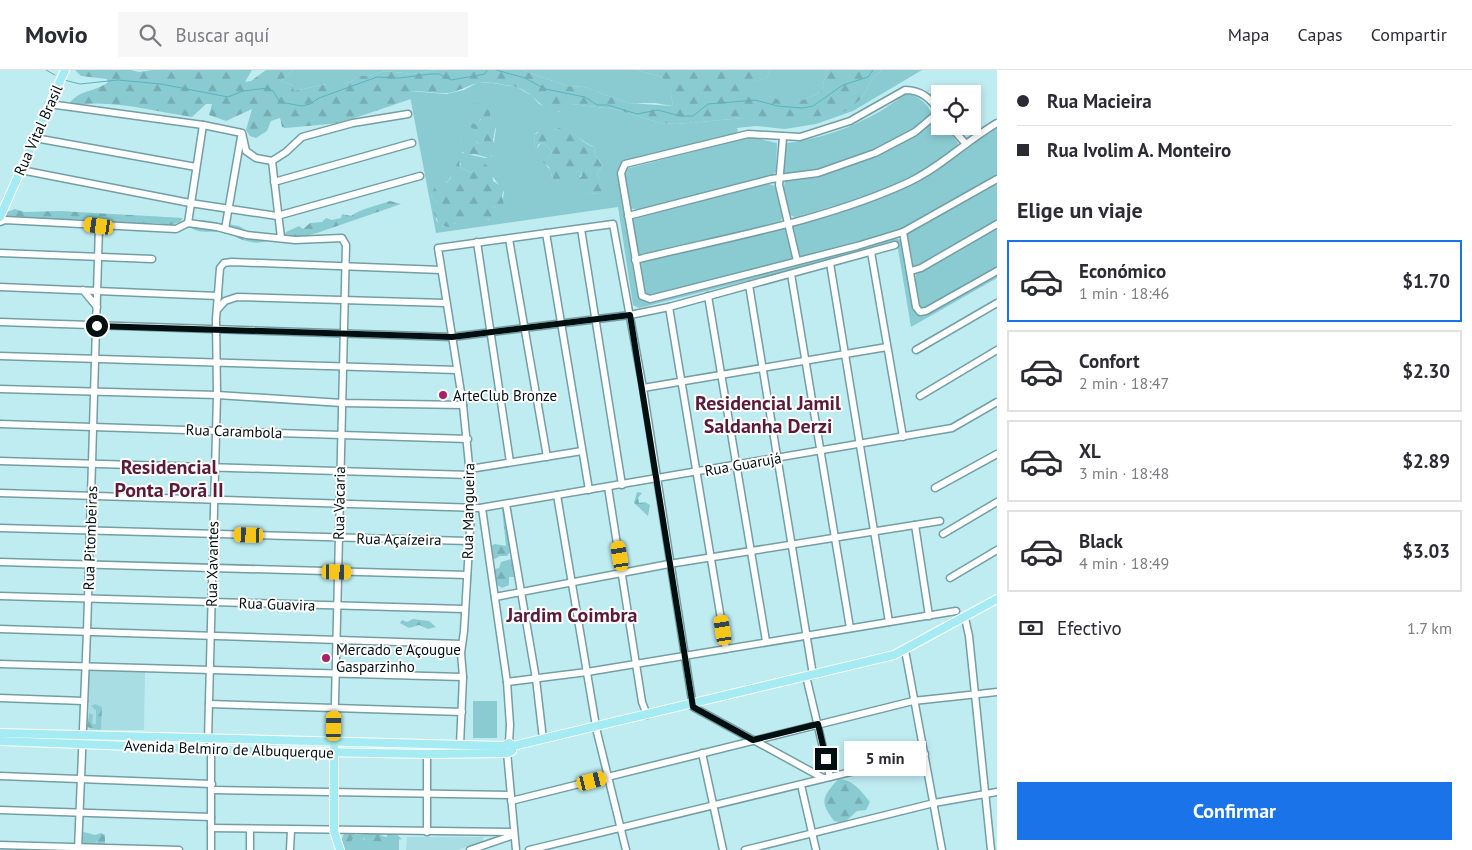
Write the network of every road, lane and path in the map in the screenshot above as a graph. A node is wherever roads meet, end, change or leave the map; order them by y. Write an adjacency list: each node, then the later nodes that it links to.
1 (62, 76): 3 (main road, Rua Vital Brasil)
2 (931, 101): 11 (street)
3 (49, 104): 7 (street); 10 (main road, Rua Vital Brasil)
4 (408, 114): 14 (street)
5 (931, 119): 18 (street)
6 (997, 123): 13 (street)
7 (203, 125): 8 (street); 15 (street)
8 (242, 133): 14 (street); 22 (street)
9 (958, 135): 13 (street)
10 (35, 138): 15 (street); 16 (main road, Rua Vital Brasil)
11 (782, 138): 18 (street); 24 (street)
12 (412, 143): 20 (street)
13 (966, 144): 27 (street)
14 (272, 161): 20 (street)
15 (196, 168): 21 (street)
16 (21, 170): 21 (street); 25 (main road, Rua Vital Brasil)
17 (420, 176): 23 (street)
18 (779, 178): 24 (street); 27 (street)
19 (997, 179): 33 (street)
20 (274, 182): 23 (street)
21 (190, 203): 22 (street); 28 (street)
22 (229, 207): 23 (street); 32 (street)
23 (277, 216): 35 (street)
24 (628, 216): 43 (street)
25 (0, 217)
26 (0, 222): 30 (street)
27 (788, 222): 43 (street); 44 (street)
28 (188, 223): 30 (street); 32 (street)
29 (997, 224): 49 (street)
30 (99, 226): 41 (street, Rua Pitombeiras)
31 (581, 229): 34 (street); 63 (street); 64 (street)
32 (224, 230): 35 (street)
33 (903, 232): 44 (street); 49 (street)
34 (546, 233): 36 (street); 66 (street)
35 (281, 238): 46 (street, Rua Vacaria)
36 (509, 238): 37 (street); 68 (street)
37 (477, 242): 47 (street, Rua Mangueira); 71 (street)
38 (895, 245): 39 (street)
39 (871, 252): 45 (street); 73 (street)
40 (0, 253): 41 (street)
41 (99, 256): 42 (street); 54 (street, Rua Pitombeiras)
42 (152, 259)
43 (635, 260): 44 (street)
44 (797, 261)
45 (830, 263): 50 (street); 76 (street)
46 (345, 268): 47 (street); 55 (street, Rua Xavantes); 57 (street, Rua Vacaria)
47 (441, 270): 58 (street, Rua Mangueira)
48 (997, 270): 49 (street)
49 (911, 271)
50 (791, 274): 51 (street); 79 (street)
51 (749, 285): 56 (street); 82 (street)
52 (0, 287): 53 (street)
53 (83, 290): 54 (street); 60 (street)
54 (98, 291): 55 (street); 60 (street, Rua Pitombeiras)
55 (218, 296): 62 (street, Rua Xavantes)
56 (708, 296): 61 (street); 84 (street)
57 (345, 300): 58 (street); 62 (street); 70 (street, Rua Vacaria)
58 (446, 303): 72 (street, Rua Mangueira)
59 (997, 303): 74 (street)
60 (97, 307): 67 (street, Rua Pitombeiras)
61 (669, 307): 63 (street); 85 (street)
62 (216, 310): 69 (street, Rua Xavantes)
63 (630, 315): 64 (street); 86 (street)
64 (595, 320): 66 (street); 115 (street)
65 (0, 322): 67 (street)
66 (560, 324): 68 (street); 101 (street)
67 (97, 326): 69 (street); 78 (street, Rua Pitombeiras)
68 (525, 328): 71 (street); 104 (street)
69 (216, 330): 70 (street); 80 (street, Rua Xavantes)
70 (344, 332): 72 (street); 81 (street, Rua Vacaria)
71 (491, 333): 72 (street); 108 (street)
72 (452, 337): 83 (street, Rua Mangueira)
73 (887, 347): 76 (street); 98 (street)
74 (916, 350)
75 (997, 350): 90 (street)
76 (846, 354): 79 (street); 100 (street)
77 (0, 356): 78 (street)
78 (95, 359): 80 (street); 88 (street, Rua Pitombeiras)
79 (805, 361): 82 (street); 102 (street)
80 (217, 362): 81 (street); 89 (street, Rua Xavantes)
81 (343, 367): 83 (street); 92 (street, Rua Vacaria)
82 (762, 368): 84 (street); 105 (street)
83 (457, 370): 93 (street, Rua Mangueira)
84 (721, 375): 85 (street); 109 (street)
85 (682, 381): 86 (street); 113 (street)
86 (643, 388): 114 (street)
87 (0, 389): 88 (street)
88 (95, 392): 89 (street); 95 (street, Rua Pitombeiras)
89 (216, 395): 92 (street); 96 (street, Rua Xavantes)
90 (920, 396)
91 (997, 402): 98 (street, Rua Guarujá)
92 (342, 403): 93 (street); 97 (street, Rua Vacaria)
93 (463, 405): 99 (street, Rua Mangueira)
94 (0, 424): 95 (street, Rua Carambola)
95 (94, 427): 96 (street, Rua Carambola); 107 (street, Rua Pitombeiras)
96 (216, 431): 97 (street, Rua Carambola); 110 (street, Rua Xavantes)
97 (340, 434): 99 (street, Rua Carambola); 111 (street, Rua Vacaria)
98 (903, 437): 100 (street, Rua Guarujá)
99 (468, 439): 112 (street, Rua Mangueira)
100 (859, 444): 102 (street, Rua Guarujá); 132 (street)
101 (582, 451): 104 (street); 118 (street)
102 (821, 451): 105 (street, Rua Guarujá); 136 (street)
103 (997, 454): 117 (street)
104 (547, 457): 108 (street)
105 (776, 458): 109 (street, Rua Guarujá); 138 (street)
106 (0, 461): 107 (street)
107 (93, 462): 110 (street); 121 (street, Rua Pitombeiras)
108 (510, 462): 112 (street)
109 (736, 465): 113 (street, Rua Guarujá); 140 (street)
110 (215, 468): 111 (street); 122 (street, Rua Xavantes)
111 (340, 470): 112 (street); 124 (street, Rua Vacaria)
112 (470, 472): 126 (street, Rua Mangueira)
113 (696, 472): 114 (street, Rua Guarujá); 141 (street)
114 (656, 479): 115 (street, Rua Guarujá); 143 (street)
115 (622, 485): 116 (street, Rua Guarujá)
116 (608, 487): 118 (street, Rua Guarujá); 147 (street)
117 (935, 488)
118 (589, 490): 120 (street, Rua Guarujá)
119 (0, 493): 121 (street, Rua Guarujá)
120 (557, 495): 125 (street, Rua Guarujá); 150 (street)
121 (92, 496): 122 (street, Rua Guarujá); 131 (street, Rua Pitombeiras)
122 (214, 499): 124 (street, Rua Guarujá); 133 (street, Rua Xavantes)
123 (997, 502): 134 (street)
124 (338, 504): 126 (street, Rua Guarujá); 135 (street, Rua Vacaria)
125 (506, 504): 127 (street, Rua Guarujá); 151 (street)
126 (471, 507): 127 (street, Rua Guarujá); 137 (street, Rua Mangueira)
127 (482, 508): 153 (street)
128 (940, 521): 129 (street)
129 (915, 525): 132 (street); 160 (street)
130 (0, 528): 131 (street, Rua Açaízeira)
131 (90, 531): 133 (street, Rua Açaízeira); 144 (street, Rua Pitombeiras)
132 (874, 532): 136 (street); 162 (street)
133 (213, 534): 135 (street, Rua Açaízeira); 145 (street, Rua Xavantes)
134 (943, 534)
135 (338, 538): 137 (street, Rua Açaízeira); 146 (street, Rua Vacaria)
136 (835, 538): 138 (street); 163 (street)
137 (468, 541): 148 (street, Rua Mangueira)
138 (792, 546): 140 (street); 167 (street)
139 (997, 550): 149 (street)
140 (750, 553): 141 (street); 169 (street)
141 (711, 558): 143 (street); 171 (street)
142 (0, 562): 144 (street)
143 (670, 564): 147 (street); 173 (street)
144 (89, 565): 145 (street); 155 (street, Rua Pitombeiras)
145 (212, 568): 146 (street); 156 (street, Rua Xavantes)
146 (337, 572): 148 (street); 157 (street, Rua Vacaria)
147 (623, 573): 150 (street); 174 (street)
148 (467, 575): 158 (street, Rua Mangueira)
149 (950, 578)
150 (572, 583): 151 (street); 178 (street)
151 (520, 592): 153 (street); 182 (street)
152 (0, 596): 155 (street, Rua Guavira)
153 (495, 597): 183 (street)
154 (997, 598): 161 (main road, Avenida Belmiro de Albuquerque)
155 (88, 599): 156 (street, Rua Guavira); 165 (street, Rua Pitombeiras)
156 (211, 601): 157 (street, Rua Guavira); 166 (street, Rua Xavantes)
157 (337, 606): 158 (street, Rua Guavira); 168 (street, Rua Vacaria)
158 (464, 609): 170 (street, Rua Mangueira)
159 (956, 612): 160 (street)
160 (928, 616): 162 (street)
161 (965, 618): 172 (main road, Avenida Belmiro de Albuquerque); 185 (street)
162 (889, 622): 163 (street)
163 (850, 628): 167 (street)
164 (0, 629): 165 (street)
165 (87, 632): 166 (street); 176 (street, Rua Pitombeiras)
166 (210, 634): 168 (street); 177 (street, Rua Xavantes)
167 (808, 635): 169 (street); 180 (street)
168 (336, 639): 170 (street); 179 (street, Rua Vacaria)
169 (766, 641): 171 (street)
170 (461, 644): 181 (street, Rua Mangueira)
171 (726, 648): 173 (street)
172 (905, 650): 180 (main road, Avenida Belmiro de Albuquerque); 188 (street)
173 (684, 655): 174 (street); 190 (street)
174 (635, 663): 178 (street); 193 (street)
175 (0, 664): 176 (street)
176 (86, 667): 177 (street); 187 (street, Rua Pitombeiras)
177 (210, 670): 179 (street); 189 (street, Rua Xavantes)
178 (587, 672): 182 (street); 195 (street)
179 (335, 674): 181 (street); 191 (street, Rua Vacaria)
180 (810, 675): 190 (main road, Avenida Belmiro de Albuquerque); 194 (street)
181 (463, 677): 192 (street, Rua Mangueira)
182 (536, 678): 183 (street); 198 (street)
183 (507, 682): 204 (street)
184 (997, 692): 185 (street)
185 (974, 694): 188 (street); 217 (street)
186 (0, 698): 187 (street)
187 (84, 701): 197 (street, Rua Pitombeiras)
188 (913, 701): 194 (street); 208 (street)
189 (209, 704): 191 (street); 201 (street, Rua Xavantes)
190 (693, 706): 193 (main road, Avenida Belmiro de Albuquerque); 199 (street)
191 (334, 708): 192 (street); 202 (street, Rua Vacaria)
192 (462, 712): 203 (street, Rua Mangueira)
193 (646, 715): 195 (main road, Avenida Belmiro de Albuquerque)
194 (818, 724): 199 (street); 212 (street)
195 (596, 727): 198 (main road, Avenida Belmiro de Albuquerque); 211 (street)
196 (0, 733): 197 (main road, Avenida Belmiro de Albuquerque)
197 (82, 740): 200 (main road, Avenida Belmiro de Albuquerque); 201 (main road, Avenida Belmiro de Albuquerque); 210 (street, Rua Pitombeiras)
198 (543, 740): 204 (main road, Avenida Belmiro de Albuquerque)
199 (753, 740): 206 (street); 212 (street)
200 (0, 741)
201 (211, 742): 202 (main road, Avenida Belmiro de Albuquerque); 205 (main road, Avenida Belmiro de Albuquerque); 214 (street, Rua Xavantes)
202 (334, 743): 203 (main road, Avenida Belmiro de Albuquerque); 205 (main road, Rua Vacaria)
203 (460, 745): 204 (main road, Avenida Belmiro de Albuquerque)
204 (508, 747): 207 (main road, Avenida Belmiro de Albuquerque); 219 (street)
205 (334, 752): 207 (main road, Avenida Belmiro de Albuquerque); 215 (main road, Rua Vacaria)
206 (702, 753): 211 (street); 221 (street)
207 (427, 754): 218 (street)
208 (925, 754): 212 (street); 220 (street)
209 (0, 776): 210 (street)
210 (81, 777): 214 (street); 223 (street, Rua Pitombeiras)
211 (608, 777): 219 (street); 226 (street)
212 (826, 777): 213 (street)
213 (801, 785): 221 (street); 232 (street)
214 (212, 787): 215 (street); 224 (street, Rua Xavantes)
215 (333, 792): 218 (street); 229 (main road, Rua Vacaria)
216 (997, 792): 217 (street)
217 (985, 793): 220 (street); 248 (street)
218 (427, 794): 219 (street); 230 (street)
219 (510, 798): 231 (street)
220 (934, 803): 232 (street); 247 (street)
221 (712, 806): 226 (street); 244 (street)
222 (0, 810): 223 (street)
223 (80, 812): 224 (street); 234 (street, Rua Pitombeiras)
224 (211, 816): 225 (street, Rua Xavantes)
225 (211, 828): 227 (street); 237 (street, Rua Xavantes)
226 (621, 828): 242 (street); 243 (street)
227 (250, 829): 228 (street); 238 (street)
228 (291, 830): 229 (street); 239 (street)
229 (334, 831): 230 (street); 235 (main road, Rua Vacaria)
230 (427, 832): 231 (street)
231 (514, 834): 240 (street); 241 (street)
232 (812, 835): 245 (street); 246 (street)
233 (0, 845): 234 (street)
234 (78, 848): 236 (street)
235 (339, 849)
236 (180, 850)
237 (211, 850)
238 (250, 850)
239 (290, 850)
240 (470, 850)
241 (516, 850)
242 (529, 850)
243 (626, 850)
244 (723, 850)
245 (745, 850)
246 (816, 850)
247 (942, 850)
248 (991, 850)

